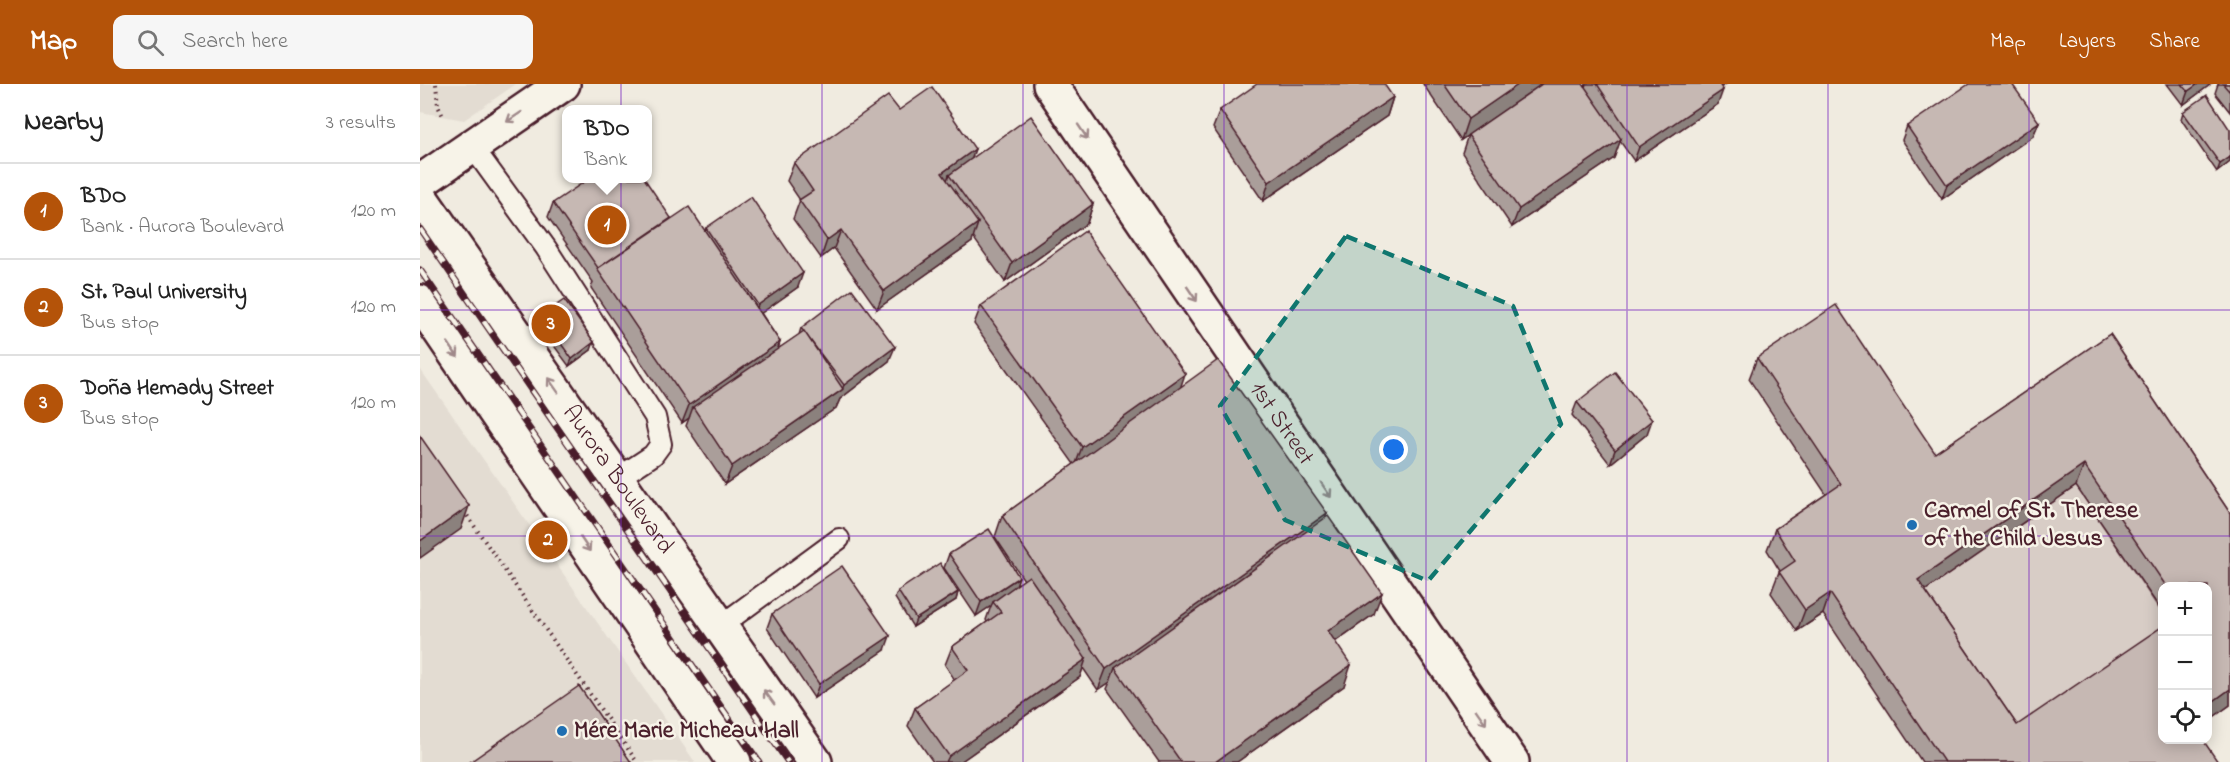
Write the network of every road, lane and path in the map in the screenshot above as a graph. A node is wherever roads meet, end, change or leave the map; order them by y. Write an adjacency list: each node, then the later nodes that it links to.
1 (563, 84): 3 (main road, one-way to 3)
2 (1050, 84): 14 (main road, 1st Street, one-way to 14)
3 (472, 146): 4 (main road); 7 (lane)
4 (420, 182)
5 (420, 197): 7 (main road, Aurora Boulevard, one-way to 5)
6 (420, 302): 12 (main road, one-way to 12)
7 (618, 478): 10 (main road, Aurora Boulevard)
8 (462, 508): 11 (path)
9 (840, 538): 10 (lane)
10 (719, 627): 13 (main road, Aurora Boulevard, one-way to 10)
11 (637, 762)
12 (734, 762)
13 (815, 762)
14 (1512, 762)

